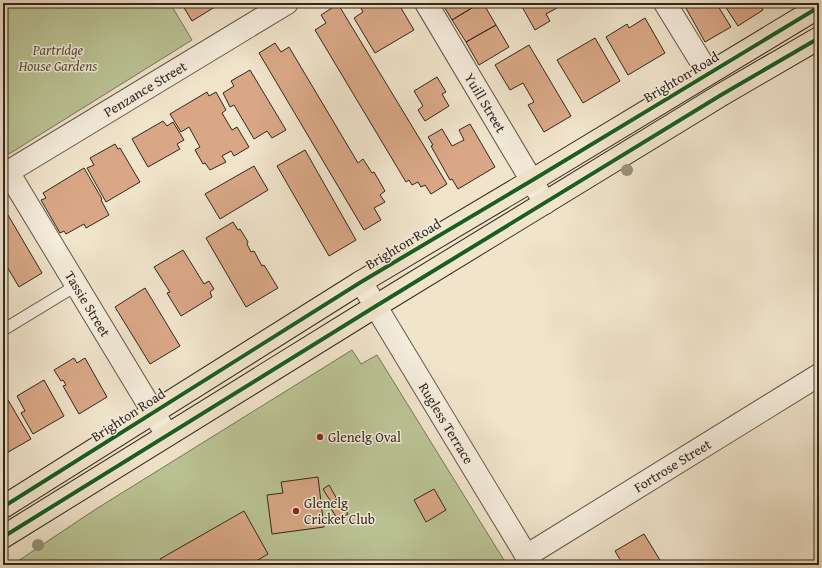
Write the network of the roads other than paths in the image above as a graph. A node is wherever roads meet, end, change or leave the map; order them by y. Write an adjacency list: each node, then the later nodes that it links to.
1 (288, 3): 7 (street, Penzance Street)
2 (426, 3): 8 (street, Yuill Street)
3 (665, 3): 6 (street)
4 (819, 7): 6 (main road, Brighton Road)
5 (819, 38): 9 (main road)
6 (708, 73): 8 (main road, Brighton Road)
7 (6, 173): 11 (street, Tassie Street)
8 (531, 181): 9 (street, Yuill Street); 10 (main road, Brighton Road)
9 (545, 203): 12 (main road)
10 (361, 282): 12 (street, Rugless Terrace); 15 (main road, Brighton Road)
11 (77, 285): 13 (lane); 15 (street, Tassie Street)
12 (376, 306): 16 (main road); 23 (street, Rugless Terrace)
13 (3, 330)
14 (819, 375): 23 (street, Fortrose Street)
15 (153, 412): 16 (street, Tassie Street); 17 (main road, Brighton Road)
16 (166, 436): 18 (main road)
17 (85, 456): 18 (main road); 19 (main road, Brighton Road)
18 (100, 477): 20 (main road)
19 (36, 487): 20 (main road); 21 (main road, Brighton Road)
20 (54, 506): 22 (main road)
21 (3, 507)
22 (3, 537)
23 (529, 560)

